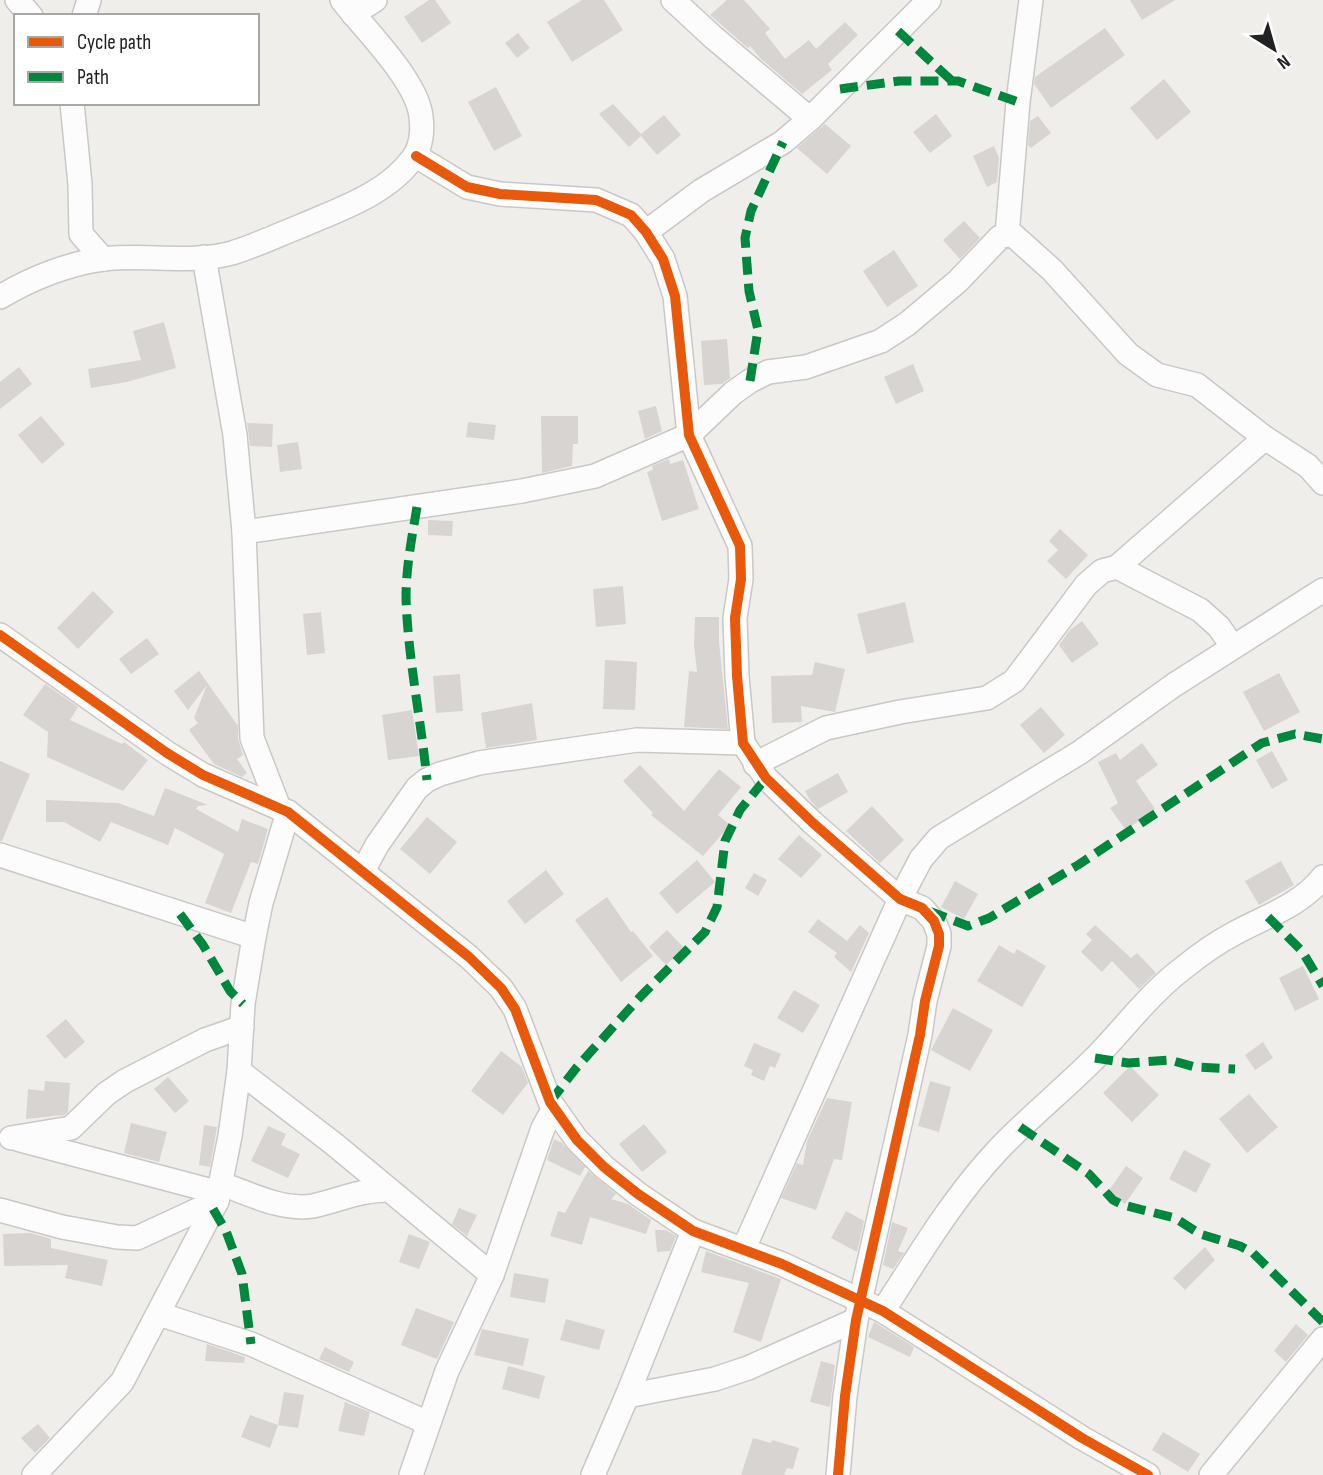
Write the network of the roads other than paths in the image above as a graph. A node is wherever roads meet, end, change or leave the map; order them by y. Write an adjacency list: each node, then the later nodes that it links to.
1 (17, 0): 7 (street)
2 (375, 0): 6 (street)
3 (673, 0): 9 (street)
4 (929, 0): 9 (street)
5 (1031, 0): 13 (street)
6 (347, 7): 10 (street)
7 (29, 14)
8 (72, 105): 12 (street)
9 (810, 119): 11 (street)
10 (415, 156): 11 (street); 14 (street)
11 (646, 232): 18 (street)
12 (82, 234): 15 (street); 16 (street)
13 (1007, 234): 18 (street); 19 (street)
14 (204, 257): 15 (street); 21 (street)
15 (103, 259): 16 (street)
16 (61, 270): 17 (street)
17 (0, 297)
18 (689, 435): 21 (street); 26 (street)
19 (1265, 438): 20 (street); 22 (street)
20 (1323, 483)
21 (244, 532): 28 (street)
22 (1117, 567): 25 (street); 27 (street)
23 (1323, 590): 25 (street)
24 (0, 635): 28 (street)
25 (1232, 646): 32 (street)
26 (743, 743): 27 (street); 30 (street)
27 (755, 764): 32 (street)
28 (283, 810): 30 (street); 33 (street)
29 (0, 855): 33 (street)
30 (363, 871): 36 (street)
31 (1323, 877): 45 (street)
32 (900, 899): 42 (street); 44 (street)
33 (254, 937): 34 (street)
34 (242, 1027): 35 (street); 37 (street)
35 (239, 1071): 38 (street); 39 (street)
36 (554, 1108): 41 (street); 43 (street)
37 (6, 1137): 39 (street)
38 (388, 1190): 39 (street); 43 (street)
39 (220, 1193): 40 (street); 46 (street)
40 (0, 1210)
41 (693, 1231): 42 (street); 48 (street)
42 (744, 1248): 44 (street)
43 (492, 1275): 49 (street)
44 (859, 1310): 45 (street); 48 (street); 53 (street)
45 (883, 1311): 54 (street)
46 (159, 1314): 49 (street); 50 (street)
47 (1323, 1339): 55 (street)
48 (627, 1396): 52 (street)
49 (428, 1423): 51 (street)
50 (34, 1475)
51 (411, 1475)
52 (593, 1475)
53 (838, 1475)
54 (1148, 1475)
55 (1211, 1475)

